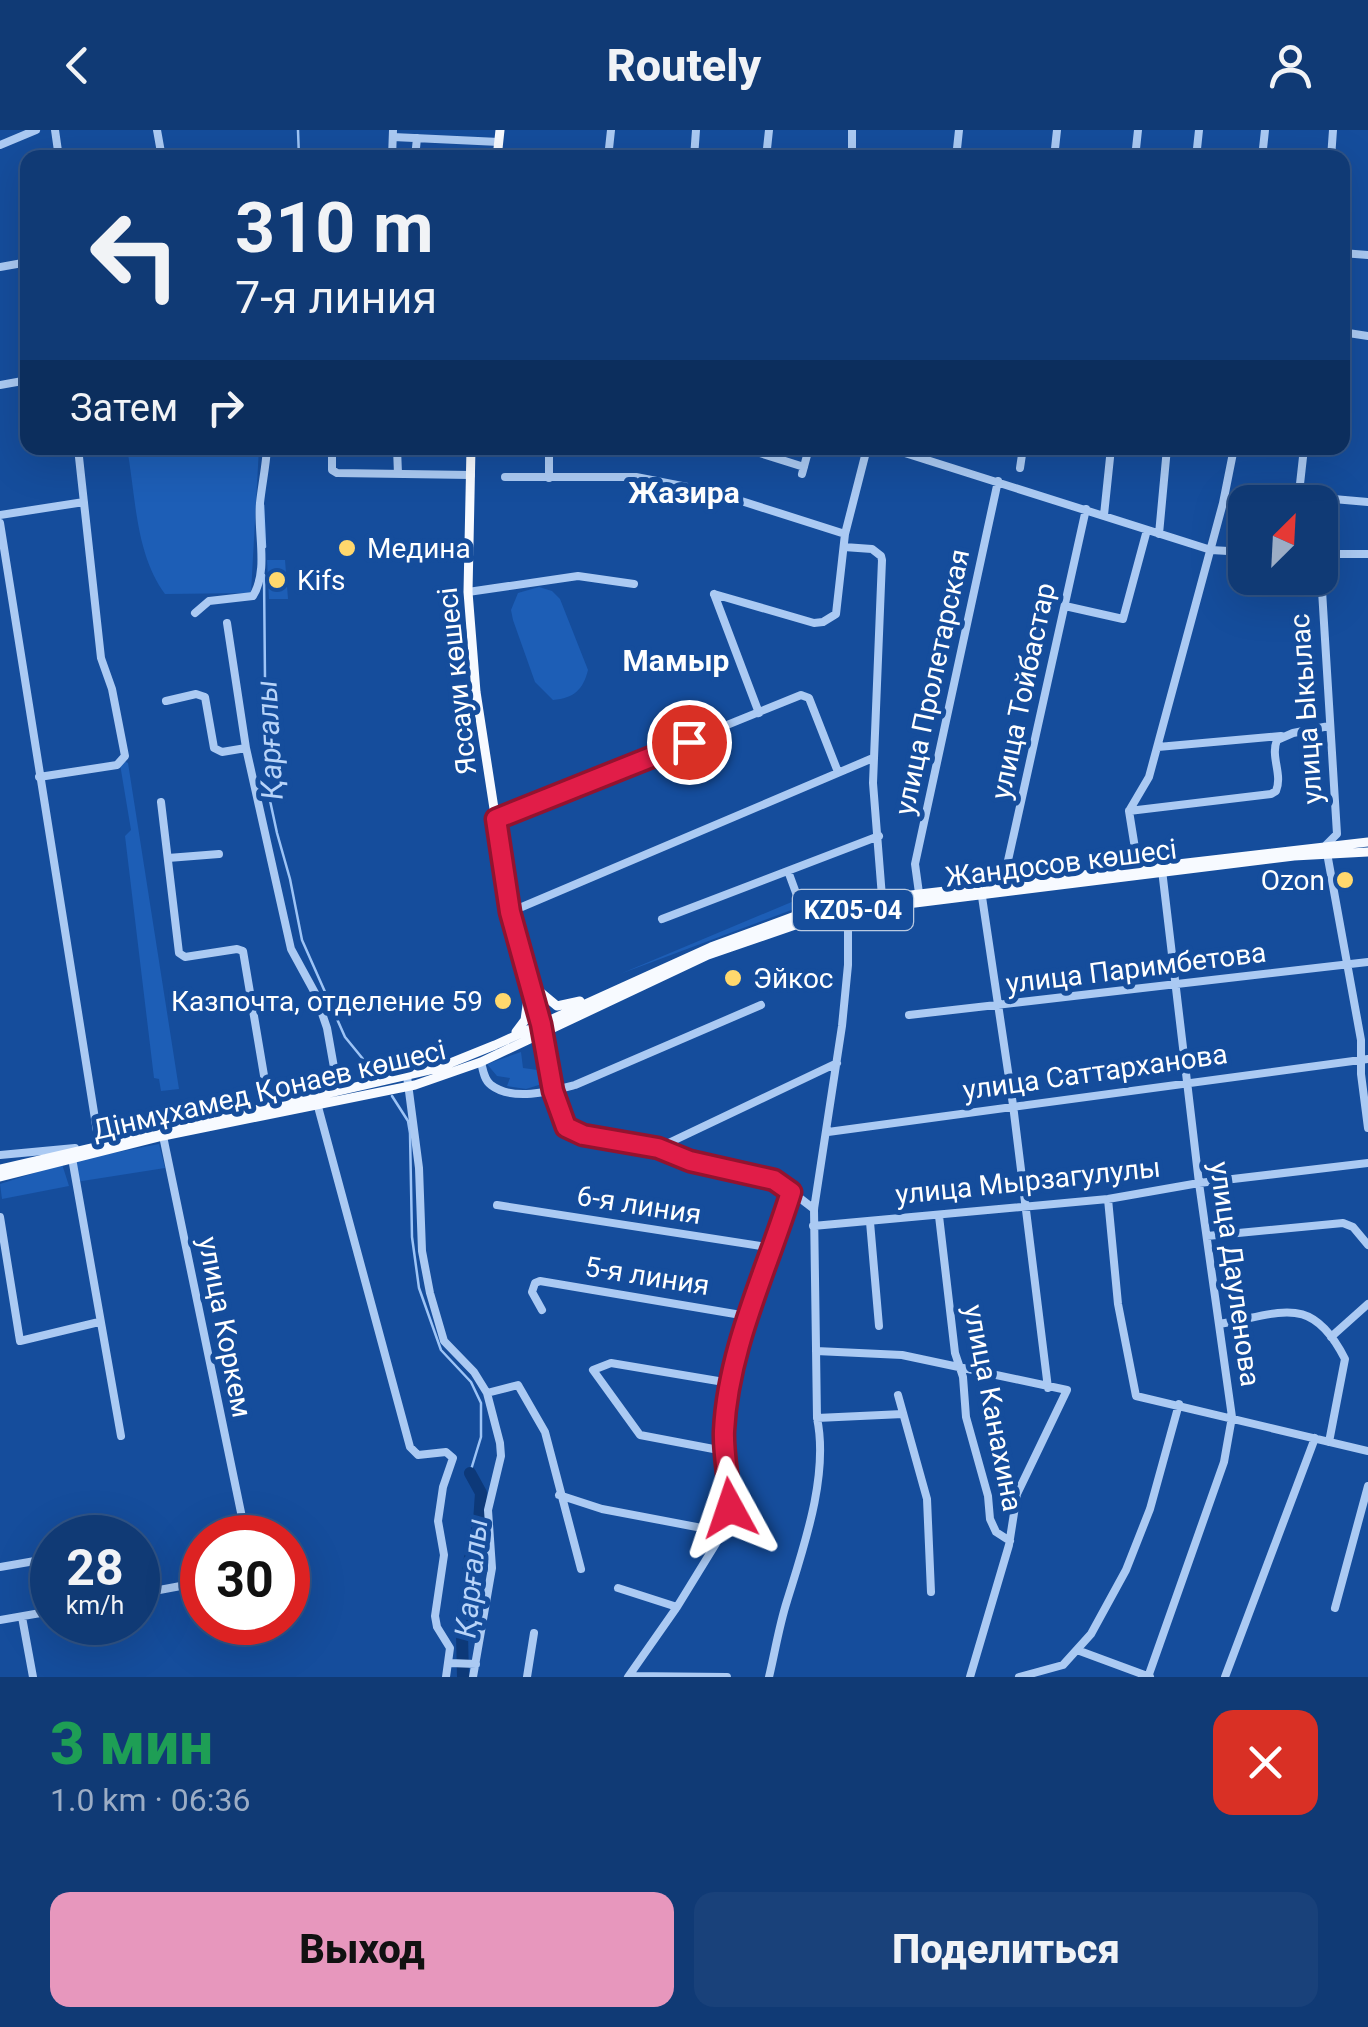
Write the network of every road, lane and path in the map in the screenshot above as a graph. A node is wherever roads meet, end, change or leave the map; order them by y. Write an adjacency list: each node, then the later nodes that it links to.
1 (8, 130): 7 (street)
2 (36, 130): 7 (street)
3 (500, 130): 6 (main road)
4 (393, 134): 5 (street)
5 (417, 138): 6 (street); 8 (street)
6 (499, 142): 9 (main road)
7 (5, 144)
8 (416, 150)
9 (498, 150)
10 (79, 455): 33 (street)
11 (266, 455): 51 (street)
12 (332, 455): 26 (street)
13 (397, 455): 26 (street)
14 (471, 455): 27 (main road, Яссауи көшесі)
15 (550, 455): 29 (street)
16 (763, 455): 17 (street)
17 (808, 455)
18 (866, 455): 40 (street)
19 (932, 455): 30 (street)
20 (1021, 455): 25 (street)
21 (1110, 455): 37 (street)
22 (1166, 455): 41 (street)
23 (1232, 455): 43 (street)
24 (1303, 455): 31 (street)
25 (1020, 468)
26 (398, 474): 27 (street)
27 (471, 476): 48 (main road, Яссауи көшесі)
28 (505, 477): 29 (street)
29 (548, 478): 40 (street)
30 (998, 481): 35 (street); 76 (street, улица Пролетарская)
31 (1300, 485)
32 (1338, 501): 34 (street)
33 (84, 502): 36 (street); 61 (street)
34 (1368, 502)
35 (1086, 509): 37 (street); 50 (street, улица Тойбастар)
36 (0, 515)
37 (1104, 515): 39 (street)
38 (0, 524): 61 (street)
39 (1147, 530): 41 (street); 50 (street)
40 (845, 534): 42 (street)
41 (1159, 534): 43 (street)
42 (844, 547): 54 (street); 59 (street)
43 (1211, 550): 44 (street); 57 (street)
44 (1228, 551)
45 (1368, 554): 46 (street)
46 (1338, 555)
47 (634, 584): 48 (street)
48 (468, 592): 64 (main road, Яссауи көшесі)
49 (1322, 595): 55 (street, улица Ыкылас)
50 (1065, 606): 74 (street, улица Тойбастар)
51 (194, 613)
52 (227, 622): 58 (street)
53 (166, 701): 58 (street)
54 (759, 712): 60 (street); 64 (street)
55 (1329, 726): 56 (street); 67 (street, улица Ыкылас)
56 (1281, 736): 57 (street); 63 (street)
57 (1158, 746): 63 (street)
58 (246, 748): 98 (street)
59 (874, 758): 60 (street); 65 (street)
60 (838, 772): 79 (street)
61 (39, 778): 106 (street)
62 (161, 802): 70 (street)
63 (1129, 811): 71 (street)
64 (496, 819): 79 (main road, Яссауи көшесі)
65 (878, 836): 73 (street); 77 (street)
66 (1368, 842): 67 (main road, Жандосов көшесі / KZ05-04)
67 (1326, 849): 68 (main road, Жандосов көшесі / KZ05-04); 72 (main road, Жандосов көшесі / KZ05-04); 83 (street)
68 (1368, 852)
69 (219, 854): 70 (street)
70 (168, 858): 102 (street)
71 (1138, 867): 72 (main road, Жандосов көшесі / KZ05-04); 74 (main road, Жандосов көшесі / KZ05-04)
72 (1162, 869): 75 (main road, Жандосов көшесі / KZ05-04); 85 (street, улица Дауленова)
73 (788, 871): 80 (street); 81 (street)
74 (1004, 883): 75 (main road, Жандосов көшесі)
75 (981, 890): 76 (main road, Жандосов көшесі); 78 (main road, Жандосов көшесі / KZ05-04); 88 (street)
76 (919, 893): 77 (main road, Жандосов көшесі)
77 (882, 897): 78 (main road, Жандосов көшесі)
78 (848, 905): 80 (main road, Жандосов көшесі); 90 (main road, Жандосов көшесі / KZ05-04); 94 (street)
79 (510, 912): 84 (main road, Яссауи көшесі)
80 (803, 912): 86 (main road, Жандосов көшесі / KZ05-04)
81 (662, 919)
82 (1368, 962): 83 (street, улица Паримбетова)
83 (1347, 965): 85 (street, улица Паримбетова); 92 (street)
84 (530, 983): 86 (main road); 90 (main road, Яссауи көшесі); 91 (main road)
85 (1174, 985): 88 (street, улица Паримбетова); 96 (street, улица Дауленова)
86 (597, 998): 90 (main road, KZ05-04)
87 (761, 1005): 99 (street)
88 (1000, 1007): 89 (street, улица Паримбетова); 101 (street)
89 (909, 1015)
90 (542, 1028): 91 (main road, Дінмұхамед Қонаев көшесі / KZ05-04); 93 (main road, Дінмұхамед Қонаев көшесі / KZ05-04); 99 (street)
91 (495, 1045): 95 (main road, Дінмұхамед Қонаев көшесі / KZ05-04)
92 (1365, 1060): 96 (street, улица Саттарханова); 103 (street)
93 (480, 1062): 95 (main road, Дінмұхамед Қонаев көшесі / KZ05-04); 99 (street)
94 (837, 1063): 104 (street); 108 (street)
95 (408, 1081): 97 (main road, Дінмұхамед Қонаев көшесі / KZ05-04); 138 (street)
96 (1189, 1081): 101 (street, улица Саттарханова); 114 (street, улица Дауленова)
97 (380, 1086): 98 (main road, Дінмұхамед Қонаев көшесі / KZ05-04); 100 (main road, Дінмұхамед Қонаев көшесі / KZ05-04)
98 (338, 1090): 102 (main road, Дінмұхамед Қонаев көшесі / KZ05-04)
99 (553, 1091): 108 (street)
100 (317, 1103): 105 (main road, Дінмұхамед Қонаев көшесі / KZ05-04); 166 (street)
101 (1013, 1104): 104 (street, улица Саттарханова); 118 (street)
102 (269, 1105): 106 (main road, Дінмұхамед Қонаев көшесі / KZ05-04)
103 (1368, 1128)
104 (828, 1132): 119 (street)
105 (163, 1136): 110 (main road, Дінмұхамед Қонаев көшесі / KZ05-04); 151 (street, улица Коркем)
106 (99, 1140): 107 (main road, Дінмұхамед Қонаев көшесі / KZ05-04)
107 (85, 1147): 109 (street); 112 (main road, Дінмұхамед Қонаев көшесі / KZ05-04)
108 (658, 1148): 115 (street)
109 (0, 1155)
110 (72, 1158): 113 (main road, Дінмұхамед Қонаев көшесі / KZ05-04); 130 (street)
111 (1368, 1163): 114 (street, улица Мырзагулулы)
112 (0, 1169)
113 (0, 1177)
114 (1199, 1184): 116 (street, улица Мырзагулулы); 124 (street, улица Дауленова)
115 (791, 1192): 119 (street); 126 (street)
116 (1108, 1199): 118 (street, улица Мырзагулулы); 140 (street)
117 (498, 1206): 126 (street, 6-я линия)
118 (1024, 1208): 120 (street, улица Мырзагулулы); 137 (street)
119 (814, 1209): 123 (street)
120 (939, 1216): 122 (street, улица Мырзагулулы); 135 (street, улица Канахина)
121 (0, 1217): 130 (street)
122 (870, 1222): 123 (street, улица Мырзагулулы); 132 (street)
123 (813, 1226): 134 (street)
124 (1207, 1236): 125 (street); 131 (street, улица Дауленова)
125 (1368, 1245)
126 (774, 1248): 129 (street)
127 (1368, 1304): 133 (street)
128 (542, 1310): 129 (street, 5-я линия)
129 (747, 1316): 136 (street)
130 (99, 1322): 144 (street)
131 (1219, 1324): 133 (street); 142 (street, улица Дауленова)
132 (879, 1326)
133 (1331, 1337): 146 (street)
134 (816, 1351): 135 (street); 143 (street)
135 (960, 1365): 137 (street); 153 (street, улица Канахина)
136 (730, 1383): 147 (street); 147 (street)
137 (1048, 1388): 153 (street)
138 (488, 1394): 150 (street); 167 (street)
139 (898, 1395): 141 (street)
140 (1179, 1404): 142 (street); 165 (street)
141 (904, 1414): 143 (street); 158 (street)
142 (1232, 1417): 145 (street); 178 (street, улица Дауленова)
143 (816, 1418): 170 (street)
144 (121, 1436)
145 (1315, 1438): 146 (street); 179 (street)
146 (1329, 1442): 148 (street)
147 (724, 1451): 152 (street)
148 (1368, 1451)
149 (1368, 1486): 160 (street)
150 (560, 1496): 152 (street); 156 (street)
151 (242, 1515)
152 (723, 1532): 159 (street)
153 (1010, 1541): 176 (street)
154 (30, 1562): 155 (street)
155 (0, 1567)
156 (581, 1569)
157 (618, 1588): 159 (street)
158 (931, 1592)
159 (677, 1607): 168 (street)
160 (1334, 1608)
161 (30, 1615): 162 (street)
162 (22, 1617): 163 (street); 171 (street)
163 (0, 1620)
164 (534, 1632): 174 (street)
165 (1077, 1650): 177 (street); 178 (street)
166 (454, 1664): 167 (street); 172 (street)
167 (472, 1665): 173 (street)
168 (628, 1676): 169 (street)
169 (681, 1676): 175 (street)
170 (772, 1676)
171 (33, 1677)
172 (446, 1677)
173 (473, 1677)
174 (527, 1677)
175 (727, 1677)
176 (970, 1677)
177 (1019, 1677)
178 (1149, 1677)
179 (1225, 1677)

